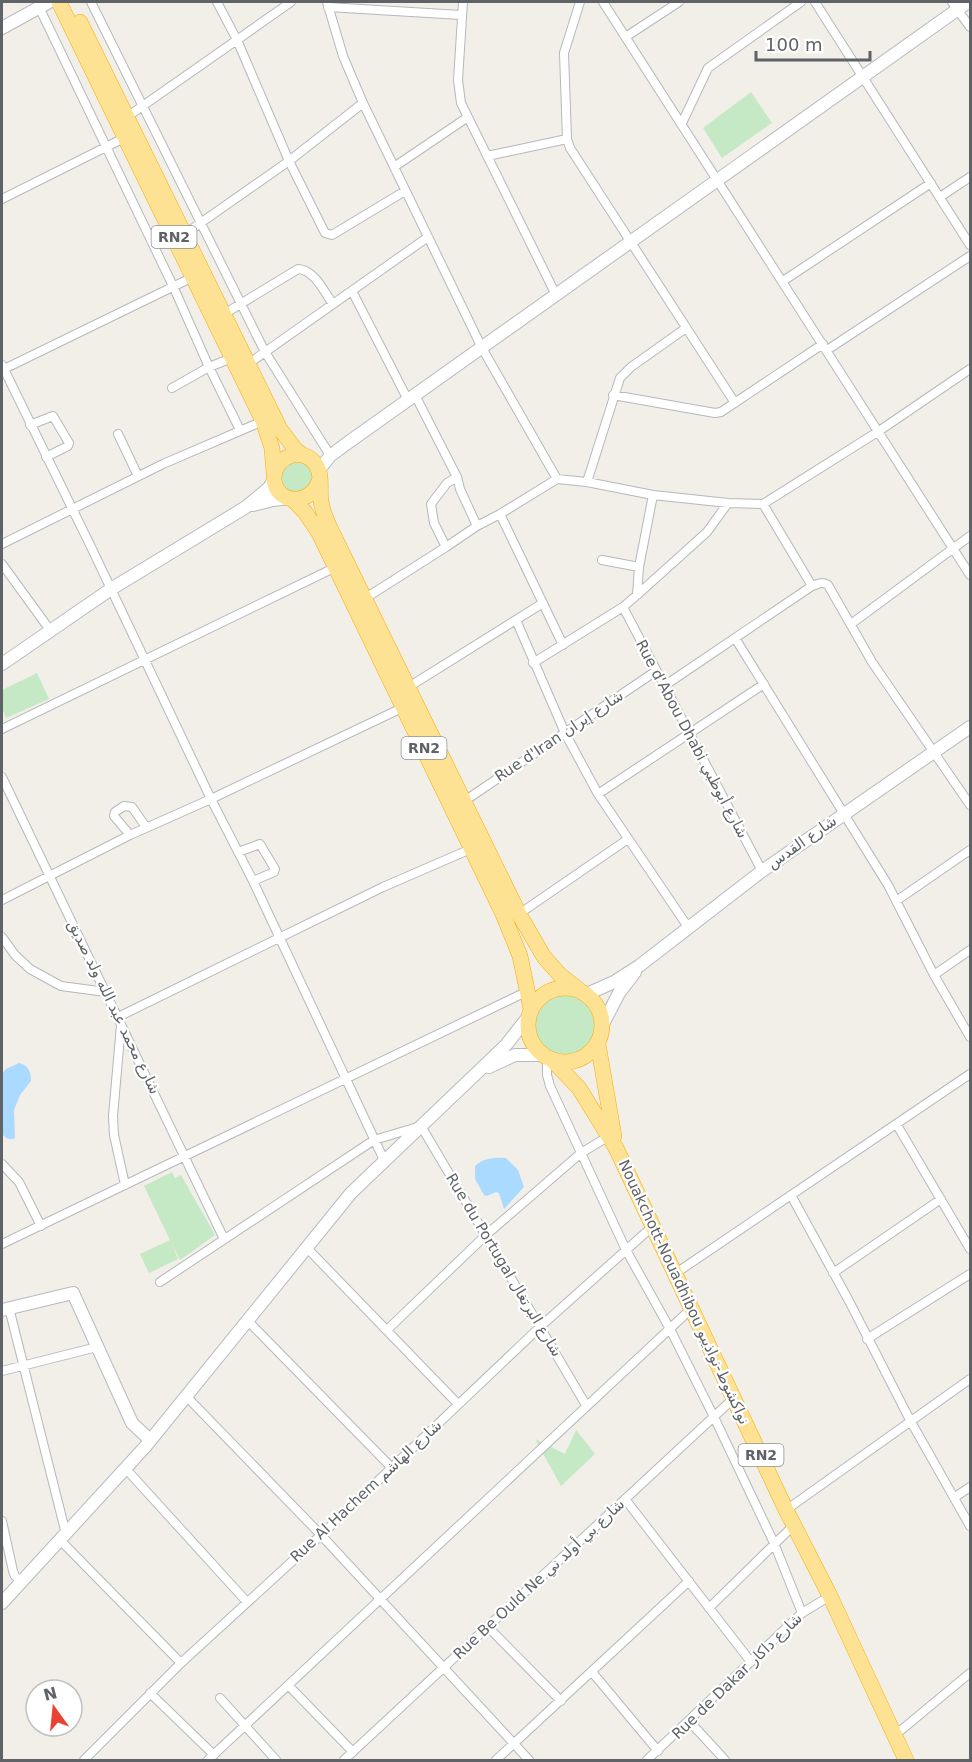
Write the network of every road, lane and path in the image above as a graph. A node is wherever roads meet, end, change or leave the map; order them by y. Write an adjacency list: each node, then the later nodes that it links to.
1 (59, 2): 24 (highway, RN2)
2 (70, 2): 24 (highway, RN2)
3 (91, 2): 22 (street)
4 (218, 2): 19 (street)
5 (291, 2): 19 (street)
6 (463, 2): 15 (street)
7 (579, 2): 27 (street)
8 (603, 2): 18 (street)
9 (679, 2): 18 (street)
10 (801, 2): 25 (street)
11 (815, 2): 20 (street)
12 (44, 4): 17 (street); 28 (street)
13 (327, 4): 15 (street); 21 (street)
14 (959, 4): 16 (street); 20 (street)
15 (461, 15): 23 (street)
16 (970, 27)
17 (2, 28)
18 (627, 36): 25 (street)
19 (237, 40): 22 (street); 30 (street)
20 (863, 76): 33 (street); 34 (street)
21 (363, 103): 30 (street); 31 (street)
22 (142, 106): 24 (street); 38 (street)
23 (468, 117): 29 (street); 31 (street)
24 (122, 120): 26 (highway, RN2); 39 (highway, RN2)
25 (682, 123): 33 (street)
26 (124, 138): 28 (street); 39 (highway, RN2)
27 (567, 139): 29 (street); 41 (street)
28 (107, 147): 37 (street); 46 (street)
29 (487, 156): 48 (street)
30 (289, 161): 35 (street); 38 (street)
31 (394, 167): 35 (street)
32 (970, 177): 36 (street)
33 (718, 179): 41 (street); 45 (street)
34 (931, 183): 36 (street); 45 (street)
35 (405, 191): 40 (street)
36 (940, 197): 42 (street)
37 (2, 199)
38 (201, 223): 39 (street); 49 (street)
39 (180, 237): 44 (highway, RN2); 51 (highway, RN2)
40 (428, 237): 47 (street); 54 (street)
41 (629, 243): 48 (street); 52 (street)
42 (970, 245)
43 (970, 256): 53 (street)
44 (193, 277): 46 (street); 56 (highway, RN2)
45 (783, 281): 53 (street)
46 (173, 286): 58 (street); 59 (street)
47 (352, 291): 50 (street); 63 (street)
48 (556, 295): 54 (street)
49 (241, 304): 50 (street); 51 (street); 55 (street)
50 (333, 304): 55 (street)
51 (224, 314): 57 (highway, RN2)
52 (686, 328): 62 (street); 64 (street)
53 (825, 347): 64 (street); 68 (street)
54 (482, 348): 63 (street); 78 (street)
55 (265, 352): 57 (street); 71 (street)
56 (232, 358): 58 (street); 65 (highway, RN2)
57 (248, 364): 72 (highway, RN2)
58 (209, 367): 61 (street); 67 (street)
59 (2, 368): 66 (street)
60 (970, 369): 68 (street)
61 (172, 388)
62 (614, 395): 64 (street); 79 (street)
63 (411, 398): 70 (street); 76 (street)
64 (735, 403)
65 (263, 421): 67 (street); 77 (highway, RN2)
66 (30, 425): 73 (street); 73 (street)
67 (240, 430): 74 (street)
68 (879, 431): 83 (street); 91 (street)
69 (118, 434): 74 (street)
70 (346, 444): 71 (street); 75 (street)
71 (328, 452): 72 (street)
72 (306, 456): 75 (highway); 77 (highway)
73 (46, 457): 85 (street)
74 (138, 476): 85 (street)
75 (319, 476): 81 (highway); 100 (highway, RN2)
76 (457, 477): 87 (street); 90 (street)
77 (274, 478): 81 (highway); 84 (street)
78 (556, 479): 79 (street); 86 (street)
79 (587, 482): 80 (street)
80 (653, 495): 82 (street); 95 (street)
81 (291, 499): 84 (street); 94 (highway, RN2)
82 (728, 503): 83 (street); 99 (street)
83 (763, 504): 97 (street)
84 (246, 507): 98 (street)
85 (72, 508): 89 (street); 98 (street)
86 (500, 514): 87 (street); 101 (street)
87 (477, 526): 90 (street)
88 (970, 536): 91 (street)
89 (2, 544)
90 (446, 548): 100 (street)
91 (953, 548): 96 (street); 104 (street)
92 (602, 560): 95 (street)
93 (2, 564): 105 (street)
94 (336, 567): 108 (street); 115 (highway, RN2)
95 (639, 567): 99 (street)
96 (970, 575)
97 (812, 586): 104 (street); 106 (street)
98 (111, 589): 105 (street); 108 (street)
99 (637, 595): 102 (street)
100 (364, 599): 114 (highway, RN2)
101 (543, 603): 103 (street); 107 (street)
102 (623, 607): 107 (street); 111 (street, Rue d'Abou Dhabi شارع أبوظبي)
103 (516, 620): 109 (street); 114 (street)
104 (851, 624): 120 (street)
105 (50, 630): 110 (street)
106 (735, 638): 112 (street); 113 (street)
107 (563, 645): 109 (street)
108 (145, 660): 117 (street); 123 (street)
109 (533, 663): 118 (street)
110 (2, 664)
111 (656, 670): 113 (street, Rue d'Abou Dhabi شارع أبوظبي); 118 (street, Rue d'Iran شارع إيران)
112 (764, 684): 119 (street); 126 (street)
113 (664, 686): 119 (street, Rue d'Abou Dhabi شارع أبوظبي)
114 (407, 688): 124 (highway, RN2)
115 (404, 707): 123 (street); 130 (highway, RN2)
116 (970, 727): 120 (street, شارع القدس)
117 (2, 729)
118 (565, 733): 122 (street); 124 (street, Rue d'Iran شارع إيران)
119 (690, 733): 122 (street); 133 (street, Rue d'Abou Dhabi شارع أبوظبي)
120 (933, 752): 125 (street); 126 (street, شارع القدس)
121 (2, 777): 134 (street, شارع محمد عبد الله ولد صديق)
122 (598, 794): 129 (street)
123 (211, 799): 127 (street); 132 (street)
124 (463, 802): 138 (highway, RN2)
125 (970, 805)
126 (843, 813): 133 (street, شارع القدس); 137 (street)
127 (146, 827): 128 (street); 128 (street)
128 (130, 835): 134 (street)
129 (628, 839): 138 (street); 139 (street)
130 (473, 849): 141 (street); 145 (highway, RN2)
131 (970, 850): 137 (street)
132 (238, 852): 135 (street); 135 (street)
133 (762, 871): 139 (street, شارع القدس)
134 (50, 875): 136 (street); 147 (street, شارع محمد عبد الله ولد صديق)
135 (253, 881): 141 (street)
136 (2, 900)
137 (896, 901): 144 (street)
138 (519, 914): 146 (highway, RN2)
139 (688, 927): 143 (street, شارع القدس)
140 (2, 937): 147 (street)
141 (278, 938): 149 (street); 156 (street)
142 (970, 950): 144 (street)
143 (639, 966): 146 (street); 150 (street)
144 (934, 975): 151 (street)
145 (529, 991): 148 (highway, RN2); 156 (street)
146 (582, 991): 148 (highway); 150 (highway)
147 (106, 992): 149 (street, شارع محمد عبد الله ولد صديق)
148 (530, 1013): 153 (highway); 155 (street)
149 (119, 1020): 162 (street, شارع محمد عبد الله ولد صديق); 165 (street)
150 (603, 1024): 152 (highway)
151 (970, 1037)
152 (598, 1044): 153 (highway); 160 (highway, Nouakchott-Nouadhibou نواكشوط-نواذيبو / RN2)
153 (547, 1057): 155 (street); 160 (highway, Nouakchott-Nouadhibou نواكشوط-نواذيبو / RN2); 161 (street)
154 (970, 1074): 157 (street)
155 (473, 1077): 158 (street)
156 (346, 1079): 159 (street); 162 (street)
157 (897, 1125): 166 (street); 167 (street)
158 (421, 1126): 159 (street); 163 (street); 170 (street, Rue du Portugal شارع البرتغال)
159 (374, 1140): 163 (street); 171 (street)
160 (613, 1142): 161 (street); 169 (highway, Nouakchott-Nouadhibou نواكشوط-نواذيبو / RN2)
161 (582, 1154): 170 (street); 175 (street)
162 (185, 1156): 165 (street); 171 (street, شارع محمد عبد الله ولد صديق)
163 (384, 1160): 173 (street)
164 (2, 1164): 168 (street)
165 (125, 1185): 168 (street)
166 (792, 1197): 176 (street); 177 (street)
167 (941, 1199): 174 (street); 176 (street)
168 (41, 1226): 172 (street)
169 (653, 1226): 175 (street, Rue Al Hachem شارع الهاشم); 177 (highway, Nouakchott-Nouadhibou نواكشوط-نواذيبو / RN2)
170 (486, 1235): 183 (street, Rue du Portugal شارع البرتغال); 185 (street)
171 (224, 1239): 179 (street)
172 (2, 1244)
173 (306, 1247): 182 (street); 185 (street)
174 (970, 1248)
175 (626, 1250): 183 (street, Rue Al Hachem شارع الهاشم); 184 (street)
176 (833, 1273): 186 (street)
177 (676, 1274): 180 (highway, Nouakchott-Nouadhibou نواكشوط-نواذيبو / RN2)
178 (970, 1274): 186 (street)
179 (160, 1282)
180 (692, 1308): 184 (street); 192 (highway, Nouakchott-Nouadhibou نواكشوط-نواذيبو / RN2)
181 (5, 1309): 187 (street); 188 (street)
182 (247, 1320): 191 (street); 198 (street)
183 (541, 1326): 193 (street, Rue Al Hachem شارع الهاشم); 194 (street, Rue du Portugal شارع البرتغال)
184 (670, 1329): 194 (street); 195 (street)
185 (387, 1330): 193 (street)
186 (867, 1339): 196 (street)
187 (97, 1347): 188 (street); 197 (street)
188 (23, 1365): 189 (street); 208 (street)
189 (2, 1371)
190 (970, 1378): 196 (street)
191 (186, 1396): 197 (street); 207 (street)
192 (734, 1398): 195 (street, Rue Be Ould Ne شارع بي أولد ني); 203 (highway, Nouakchott-Nouadhibou نواكشوط-نواذيبو / RN2)
193 (458, 1404): 198 (street, Rue Al Hachem شارع الهاشم)
194 (586, 1405): 213 (street)
195 (714, 1417): 202 (street, Rue Be Ould Ne شارع بي أولد ني); 209 (street)
196 (910, 1420): 201 (street); 203 (street)
197 (150, 1440): 199 (street)
198 (391, 1467): 207 (street, Rue Al Hachem شارع الهاشم)
199 (126, 1469): 208 (street); 214 (street)
200 (970, 1486): 201 (street)
201 (955, 1497): 206 (street)
202 (625, 1499): 210 (street); 218 (street, Rue Be Ould Ne شارع بي أولد ني)
203 (786, 1510): 205 (highway, Nouakchott-Nouadhibou نواكشوط-نواذيبو / RN2)
204 (2, 1521): 211 (street)
205 (794, 1525): 209 (street); 212 (highway, Nouakchott-Nouadhibou نواكشوط-نواذيبو / RN2)
206 (970, 1526)
207 (321, 1535): 213 (street); 214 (street, Rue Al Hachem شارع الهاشم)
208 (63, 1537): 211 (street); 220 (street)
209 (774, 1543): 216 (street); 217 (street)
210 (689, 1581): 216 (street); 222 (street)
211 (22, 1582): 215 (street)
212 (830, 1596): 217 (street, Rue de Dakar شارع داكار); 230 (highway, Nouakchott-Nouadhibou نواكشوط-نواذيبو / RN2)
213 (380, 1599): 221 (street); 224 (street)
214 (247, 1602): 220 (street, Rue Al Hachem شارع الهاشم)
215 (2, 1604)
216 (709, 1608): 219 (street)
217 (802, 1613): 219 (street, Rue de Dakar شارع داكار)
218 (488, 1627): 221 (street, Rue Be Ould Ne شارع بي أولد ني); 227 (street)
219 (751, 1662): 228 (street, Rue de Dakar شارع داكار)
220 (181, 1663): 225 (street, Rue Al Hachem شارع الهاشم)
221 (444, 1668): 231 (street); 233 (street, Rue Be Ould Ne شارع بي أولد ني)
222 (592, 1672): 227 (street); 232 (street)
223 (970, 1672): 230 (street)
224 (288, 1685): 229 (street); 233 (street)
225 (150, 1693): 234 (street); 235 (street, Rue Al Hachem شارع الهاشم)
226 (220, 1698): 229 (street)
227 (561, 1701): 231 (street)
228 (690, 1722): 232 (street, Rue de Dakar شارع داكار); 241 (street)
229 (245, 1726): 234 (street); 236 (street)
230 (894, 1736): 242 (highway, Nouakchott-Nouadhibou نواكشوط-نواذيبو / RN2)
231 (514, 1744): 238 (street); 239 (street)
232 (658, 1751): 240 (street, Rue de Dakar شارع داكار)
233 (353, 1752): 237 (street, Rue Be Ould Ne شارع بي أولد ني)
234 (211, 1758)
235 (84, 1761)
236 (276, 1761)
237 (344, 1761)
238 (496, 1761)
239 (529, 1761)
240 (647, 1761)
241 (725, 1761)
242 (906, 1761)

